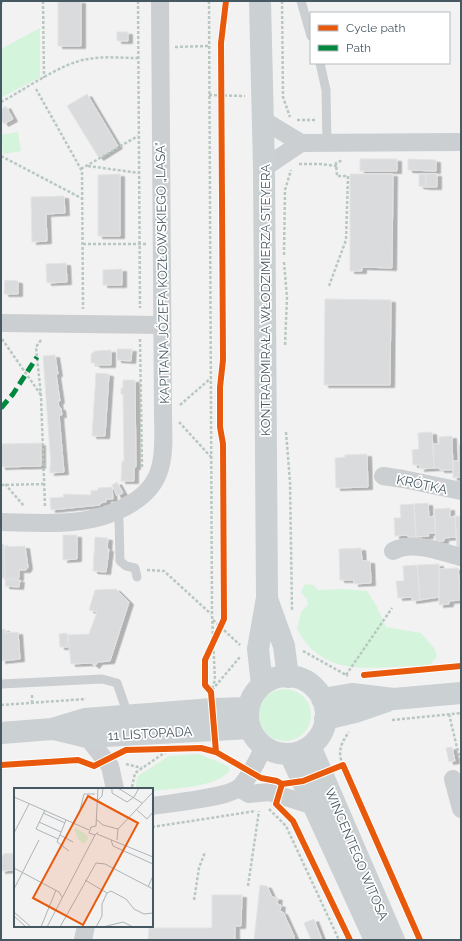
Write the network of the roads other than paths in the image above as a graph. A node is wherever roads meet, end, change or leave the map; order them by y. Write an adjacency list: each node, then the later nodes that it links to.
1 (160, 1): 12 (street, KAPITANA JÓZEFA KOZŁOWSKIEGO „LASA”)
2 (260, 1): 6 (main road, KONTRADMIRAŁA WŁODZIMIERZA STEYERA)
3 (301, 1): 4 (lane)
4 (310, 32)
5 (320, 64): 8 (lane)
6 (263, 120): 9 (street); 10 (main road, KONTRADMIRAŁA WŁODZIMIERZA STEYERA)
7 (461, 142): 8 (street)
8 (327, 143): 9 (street)
9 (301, 144): 10 (street)
10 (264, 168): 20 (main road, KONTRADMIRAŁA WŁODZIMIERZA STEYERA)
11 (1, 323): 12 (street)
12 (161, 325): 15 (street, KAPITANA JÓZEFA KOZŁOWSKIEGO „LASA”)
13 (383, 476): 14 (street, KRÓTKA)
14 (461, 491)
15 (111, 514): 16 (street, KAPITANA JÓZEFA KOZŁOWSKIEGO „LASA”); 19 (lane)
16 (1, 522)
17 (394, 551): 18 (street)
18 (461, 558)
19 (136, 573)
20 (267, 598): 21 (main road, KONTRADMIRAŁA WŁODZIMIERZA STEYERA); 23 (main road, KONTRADMIRAŁA WŁODZIMIERZA STEYERA)
21 (288, 676): 23 (main road); 25 (main road)
22 (1, 684): 26 (lane)
23 (262, 685): 27 (main road)
24 (461, 694): 25 (main road)
25 (323, 709): 31 (main road)
26 (128, 715): 27 (main road, 11 LISTOPADA); 28 (main road, 11 LISTOPADA)
27 (249, 718): 30 (main road, 11 LISTOPADA); 32 (main road)
28 (52, 729): 29 (main road, 11 LISTOPADA); 30 (main road, 11 LISTOPADA)
29 (1, 732)
30 (88, 737): 35 (street)
31 (310, 746): 33 (main road); 41 (main road, WINCENTEGO WITOSA)
32 (264, 747): 33 (main road); 36 (street)
33 (290, 754): 38 (main road, WINCENTEGO WITOSA)
34 (457, 773): 39 (street)
35 (115, 788)
36 (239, 788): 37 (street); 38 (street)
37 (153, 806)
38 (314, 806): 41 (main road, WINCENTEGO WITOSA)
39 (461, 809)
40 (86, 927): 42 (street)
41 (379, 939)
42 (83, 940)

